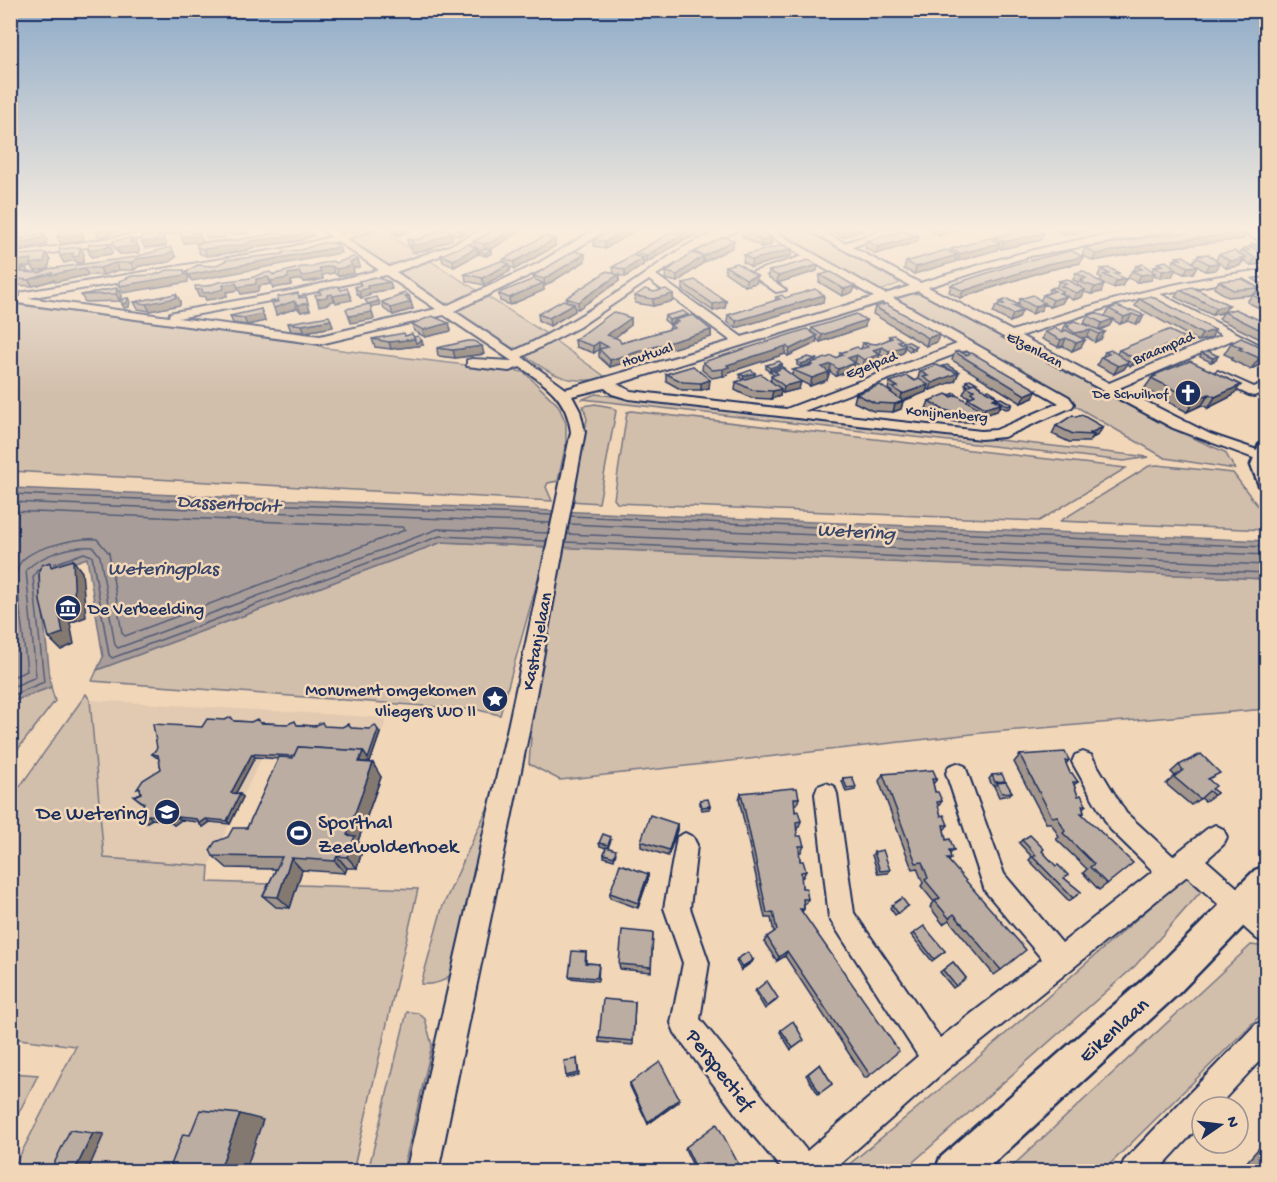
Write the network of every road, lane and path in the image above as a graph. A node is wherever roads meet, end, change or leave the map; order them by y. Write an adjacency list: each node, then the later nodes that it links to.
1 (85, 285): 15 (street)
2 (334, 285): 17 (street)
3 (407, 285): 16 (street, Kastanjelaan)
4 (505, 285): 16 (street)
5 (633, 285): 24 (street)
6 (663, 285): 20 (street)
7 (773, 285): 12 (street)
8 (861, 285): 14 (street, Konijnenberg)
9 (921, 285): 11 (street, Houtwal)
10 (1194, 285): 13 (street)
11 (918, 286): 14 (street, Houtwal); 18 (street, Elzenlaan)
12 (780, 290)
13 (1149, 293): 18 (street); 19 (street)
14 (881, 297): 20 (street, Houtwal); 21 (street, Konijnenberg)
15 (13, 299): 17 (street)
16 (445, 311): 17 (street); 24 (street, Kastanjelaan)
17 (158, 318)
18 (1010, 336): 28 (street, Elzenlaan)
19 (1231, 336): 22 (street); 23 (street, Braampad)
20 (739, 341): 26 (street, Houtwal)
21 (967, 345): 30 (street, Egelpad); 30 (street, Konijnenberg)
22 (1266, 352)
23 (1181, 357): 27 (street); 28 (street, Braampad)
24 (517, 359): 25 (street); 29 (street, Kastanjelaan)
25 (472, 363)
26 (607, 383): 29 (street, Houtwal); 30 (street, Konijnenberg)
27 (1266, 386)
28 (1109, 388): 31 (street, Elzenlaan)
29 (564, 394): 45 (street, Kastanjelaan)
30 (787, 413)
31 (1264, 453): 32 (street)
32 (1266, 481)
33 (1083, 762): 38 (street)
34 (957, 773): 42 (street)
35 (826, 794): 44 (street)
36 (1215, 837): 38 (street, Perspectief)
37 (685, 845): 46 (street, Perspectief)
38 (1179, 865): 40 (street); 42 (street, Perspectief)
39 (1266, 881): 40 (street, Eikenlaan)
40 (1239, 906): 41 (street); 47 (street, Eikenlaan)
41 (1266, 930)
42 (1059, 959): 44 (street, Perspectief)
43 (1266, 1034): 48 (street)
44 (937, 1059): 46 (street, Perspectief)
45 (422, 1172)
46 (806, 1172)
47 (954, 1172)
48 (1135, 1172)

